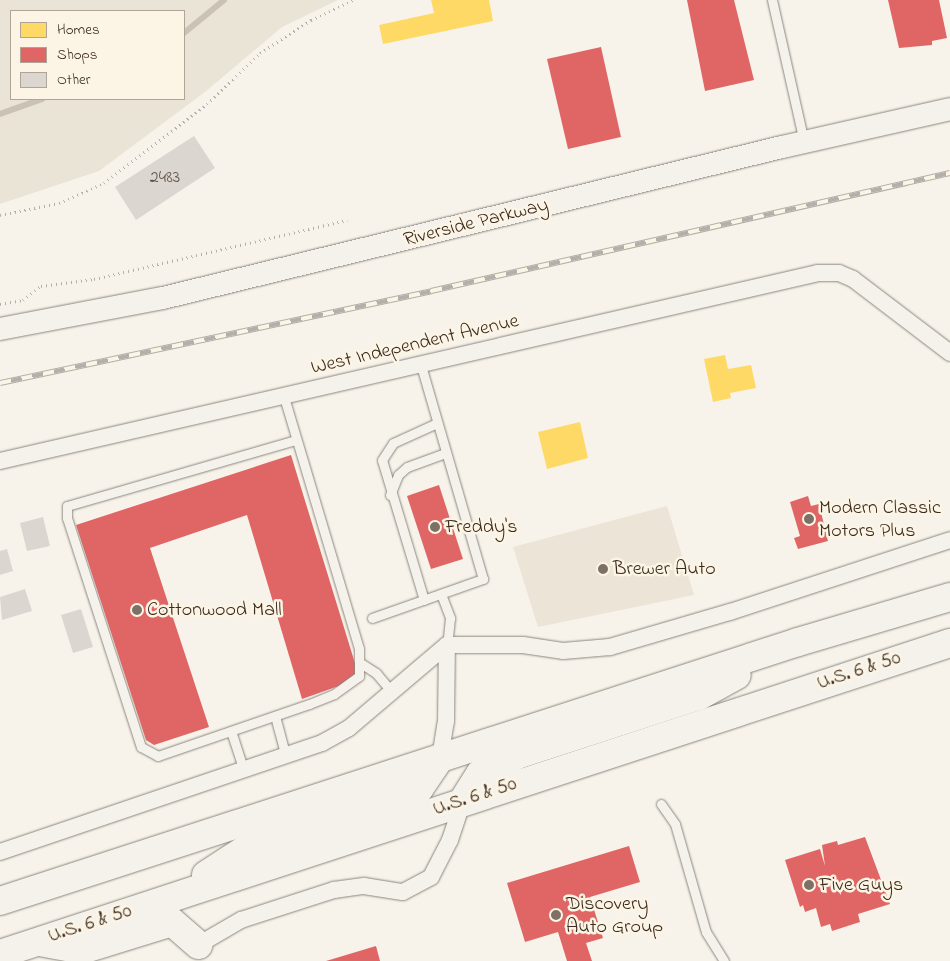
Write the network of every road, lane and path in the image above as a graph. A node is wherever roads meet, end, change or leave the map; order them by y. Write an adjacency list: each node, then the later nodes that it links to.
1 (353, 0): 5 (path)
2 (772, 0): 4 (lane)
3 (950, 109): 4 (main road, Riverside Parkway)
4 (804, 142): 8 (main road, Riverside Parkway)
5 (0, 215)
6 (348, 220): 7 (path)
7 (0, 304)
8 (0, 328)
9 (950, 354): 10 (street, West Independent Avenue)
10 (421, 365): 11 (street, West Independent Avenue); 12 (lane)
11 (284, 397): 13 (lane); 15 (street, West Independent Avenue)
12 (437, 423): 14 (lane); 16 (lane)
13 (295, 440): 25 (lane); 28 (lane)
14 (445, 453): 16 (lane); 18 (lane)
15 (0, 460)
16 (390, 495): 20 (lane)
17 (950, 540): 24 (street)
18 (441, 594): 20 (lane); 24 (lane)
19 (950, 597): 22 (highway)
20 (424, 600): 21 (lane)
21 (372, 618)
22 (798, 642): 30 (highway); 32 (highway)
23 (950, 642): 32 (highway, U.S. 6 & 50)
24 (447, 645): 26 (street); 30 (street)
25 (359, 662): 26 (lane); 27 (lane)
26 (391, 691): 29 (street)
27 (275, 716): 28 (lane); 29 (lane)
28 (231, 731): 31 (lane)
29 (286, 757): 31 (street)
30 (440, 758): 35 (highway); 36 (highway)
31 (244, 771): 34 (street)
32 (463, 801): 35 (highway, U.S. 6 & 50); 38 (street)
33 (662, 804): 40 (lane)
34 (0, 852)
35 (170, 898): 37 (highway, U.S. 6 & 50)
36 (0, 901)
37 (38, 942): 38 (highway); 39 (highway, U.S. 6 & 50)
38 (198, 945)
39 (4, 954)
40 (724, 961)

